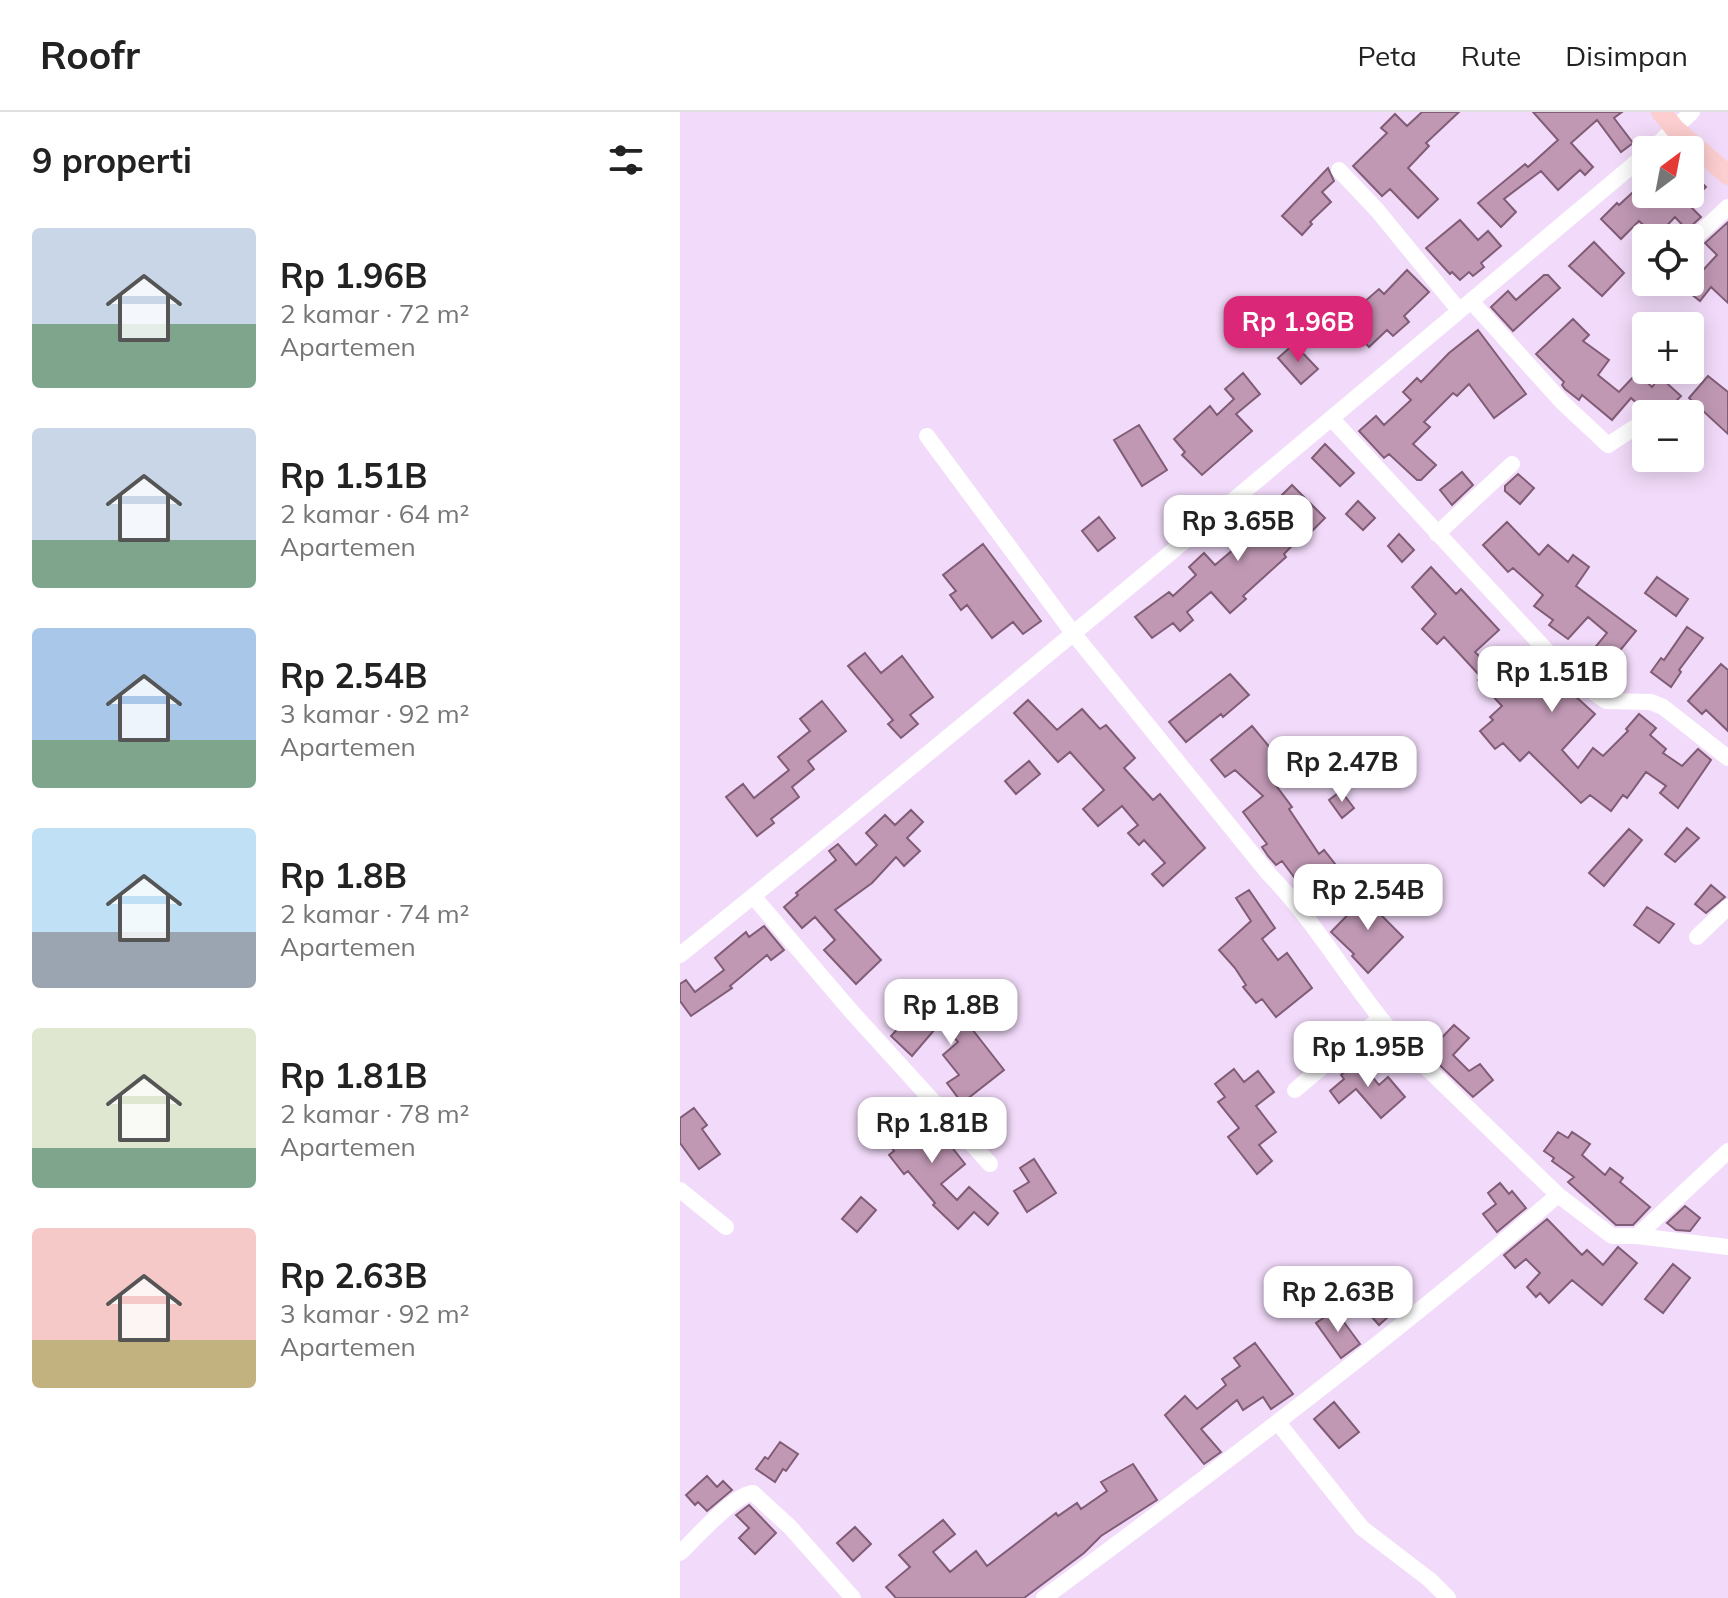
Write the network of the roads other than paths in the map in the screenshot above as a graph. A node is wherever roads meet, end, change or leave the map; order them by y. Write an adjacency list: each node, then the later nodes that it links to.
1 (1661, 112): 3 (main road)
2 (1692, 112): 3 (street)
3 (1675, 129): 4 (street); 7 (main road)
4 (1667, 136)
5 (1632, 166): 10 (street)
6 (1339, 170): 10 (street)
7 (1728, 175)
8 (1728, 207): 9 (street)
9 (1704, 229)
10 (1464, 305): 11 (street); 12 (street)
11 (1332, 419): 15 (street); 16 (street)
12 (1632, 429)
13 (927, 436): 16 (street)
14 (1512, 464): 15 (street)
15 (1437, 534): 17 (street)
16 (1073, 633): 18 (street); 22 (street)
17 (1728, 758)
18 (753, 896): 21 (street); 25 (street)
19 (1728, 907): 20 (street)
20 (1697, 937)
21 (680, 955)
22 (1379, 1019): 23 (street); 27 (street)
23 (1295, 1090)
24 (1728, 1151): 29 (street)
25 (990, 1164)
26 (680, 1190): 28 (street)
27 (1558, 1195): 29 (street); 31 (street)
28 (726, 1227)
29 (1637, 1236): 30 (street)
30 (1728, 1247)
31 (1279, 1424): 34 (street); 35 (street)
32 (680, 1553): 33 (street)
33 (853, 1598)
34 (1044, 1598)
35 (1448, 1598)

